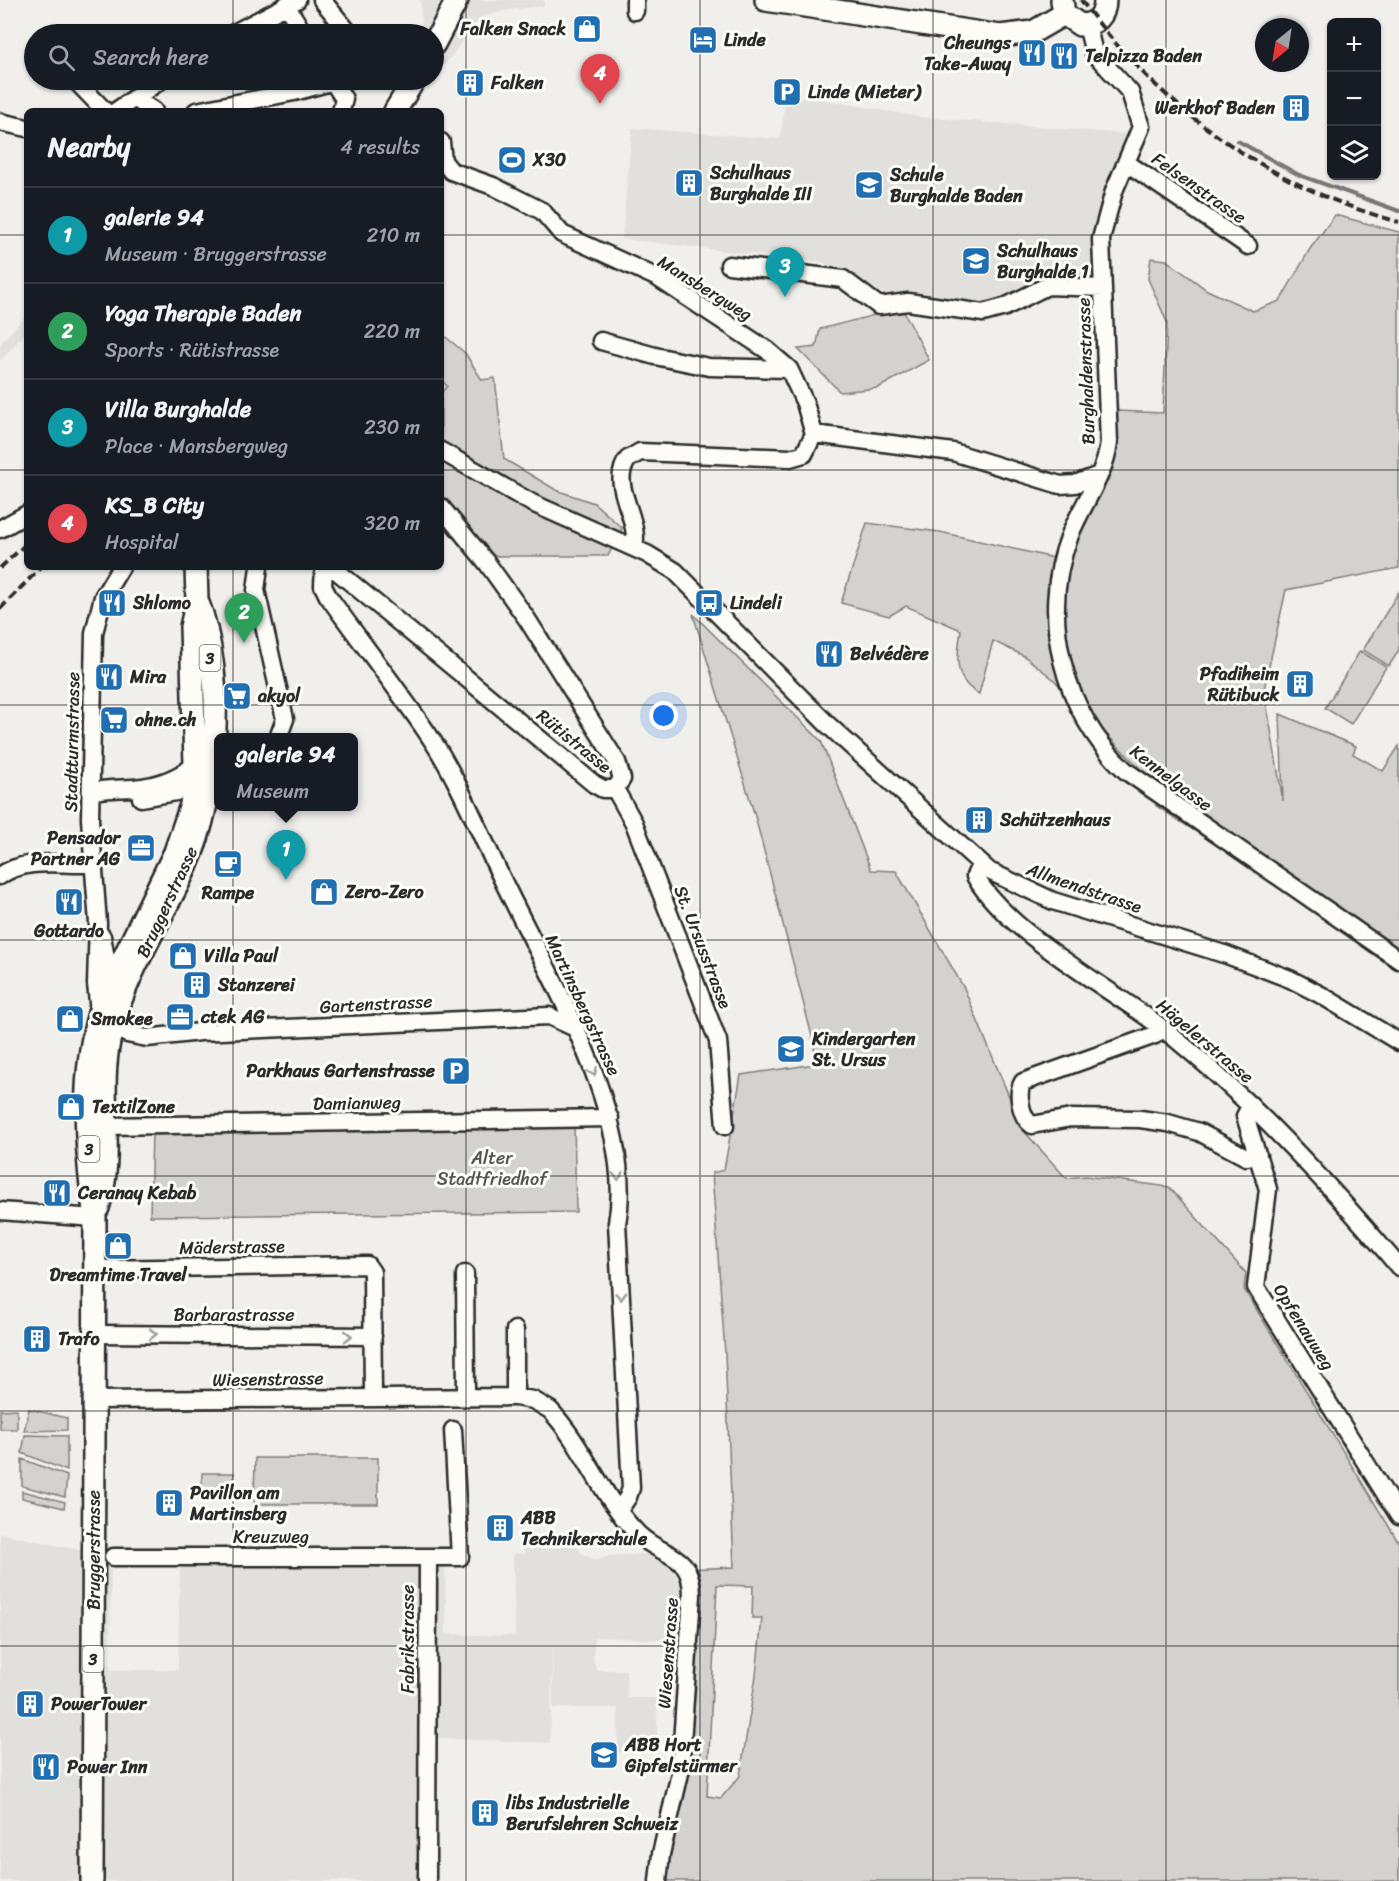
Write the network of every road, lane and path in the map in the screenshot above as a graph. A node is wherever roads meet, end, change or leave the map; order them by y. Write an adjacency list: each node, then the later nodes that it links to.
1 (322, 0): 9 (street)
2 (457, 0): 10 (main road)
3 (766, 0): 6 (main road)
4 (1105, 0): 11 (main road)
5 (291, 3): 7 (street); 8 (street)
6 (1063, 7): 11 (main road)
7 (251, 24)
8 (300, 24)
9 (342, 24)
10 (444, 25)
11 (1087, 25): 27 (street, Burghaldenstrasse)
12 (85, 90): 18 (street)
13 (146, 90): 17 (street)
14 (289, 90): 21 (street)
15 (339, 90): 22 (street)
16 (408, 90): 23 (main road)
17 (134, 98): 19 (street); 20 (street)
18 (102, 108)
19 (120, 108)
20 (149, 108)
21 (208, 108)
22 (342, 108)
23 (397, 108)
24 (0, 122): 25 (street)
25 (24, 127)
26 (444, 162): 32 (street, Mansbergweg)
27 (1127, 162): 28 (street, Felsenstrasse); 30 (street, Burghaldenstrasse)
28 (1248, 246)
29 (729, 265): 30 (street)
30 (1103, 288): 35 (street, Burghaldenstrasse)
31 (601, 341): 32 (street)
32 (789, 369): 33 (street, Mansbergweg)
33 (814, 434): 35 (street); 39 (street)
34 (444, 453): 39 (street)
35 (1099, 475): 56 (street, Kennelgasse)
36 (444, 511): 50 (street, Rütistrasse)
37 (24, 516): 38 (street)
38 (0, 529)
39 (634, 548): 53 (street, Allmendstrasse)
40 (119, 570): 51 (street, Stadtturmstrasse)
41 (196, 570): 45 (main road, Bruggerstrasse / 3)
42 (259, 570): 47 (street)
43 (324, 570): 58 (street, Martinsbergstrasse)
44 (336, 570): 50 (street, Rütistrasse)
45 (197, 600): 46 (main road, Bruggerstrasse / 3); 49 (main road, Bruggerstrasse / 3)
46 (216, 733)
47 (280, 733)
48 (214, 754): 49 (main road, Bruggerstrasse / 3)
49 (204, 774): 51 (street); 57 (main road, Bruggerstrasse / 3); 60 (main road, Bruggerstrasse / 3)
50 (615, 789): 67 (street, St. Ursusstrasse)
51 (91, 792): 52 (street, Stadtturmstrasse)
52 (92, 864): 54 (street); 55 (street, Stadtturmstrasse)
53 (980, 865): 62 (street, Hägelerstrasse); 63 (street, Allmendstrasse)
54 (0, 876)
55 (98, 923): 57 (street, Stadtturmstrasse); 60 (street, Stadtturmstrasse)
56 (1399, 960)
57 (110, 986): 60 (main road, Bruggerstrasse / 3)
58 (562, 1004): 59 (street); 61 (street, Martinsbergstrasse)
59 (549, 1016): 60 (street, Gartenstrasse); 61 (street, Gartenstrasse)
60 (119, 1021): 66 (main road, Bruggerstrasse / 3); 70 (main road, Bruggerstrasse / 3)
61 (573, 1027): 65 (street, Martinsbergstrasse, one-way to 65)
62 (1161, 1028): 64 (street, Hägelerstrasse); 68 (street)
63 (1399, 1042)
64 (1251, 1105): 68 (street, Opfenauweg); 72 (street, Hägelerstrasse)
65 (610, 1118): 66 (street, Damianweg); 84 (street, Martinsbergstrasse, one-way to 84)
66 (105, 1126): 70 (main road, Bruggerstrasse / 3)
67 (725, 1126)
68 (1258, 1155): 85 (street, Opfenauweg)
69 (0, 1212): 70 (street)
70 (95, 1218): 74 (main road, Bruggerstrasse / 3)
71 (1399, 1240): 72 (street)
72 (1386, 1252): 73 (street, Hägelerstrasse)
73 (1399, 1267)
74 (94, 1269): 77 (main road, Bruggerstrasse / 3); 78 (street, Mäderstrasse)
75 (465, 1274): 79 (street)
76 (514, 1330): 80 (street)
77 (94, 1334): 78 (street, Barbarastrasse, one-way to 78); 82 (main road, Bruggerstrasse / 3)
78 (373, 1336): 81 (street)
79 (466, 1396): 80 (street, Wiesenstrasse); 81 (street, Wiesenstrasse)
80 (514, 1396): 84 (street, Wiesenstrasse)
81 (373, 1397): 82 (street, Wiesenstrasse)
82 (94, 1400): 88 (main road, Bruggerstrasse / 3)
83 (453, 1430): 87 (street)
84 (619, 1510): 90 (street, Wiesenstrasse)
85 (1399, 1516)
86 (113, 1557): 87 (street, Kreuzweg)
87 (428, 1557): 89 (street, Fabrikstrasse)
88 (92, 1881)
89 (428, 1881)
90 (658, 1881)

